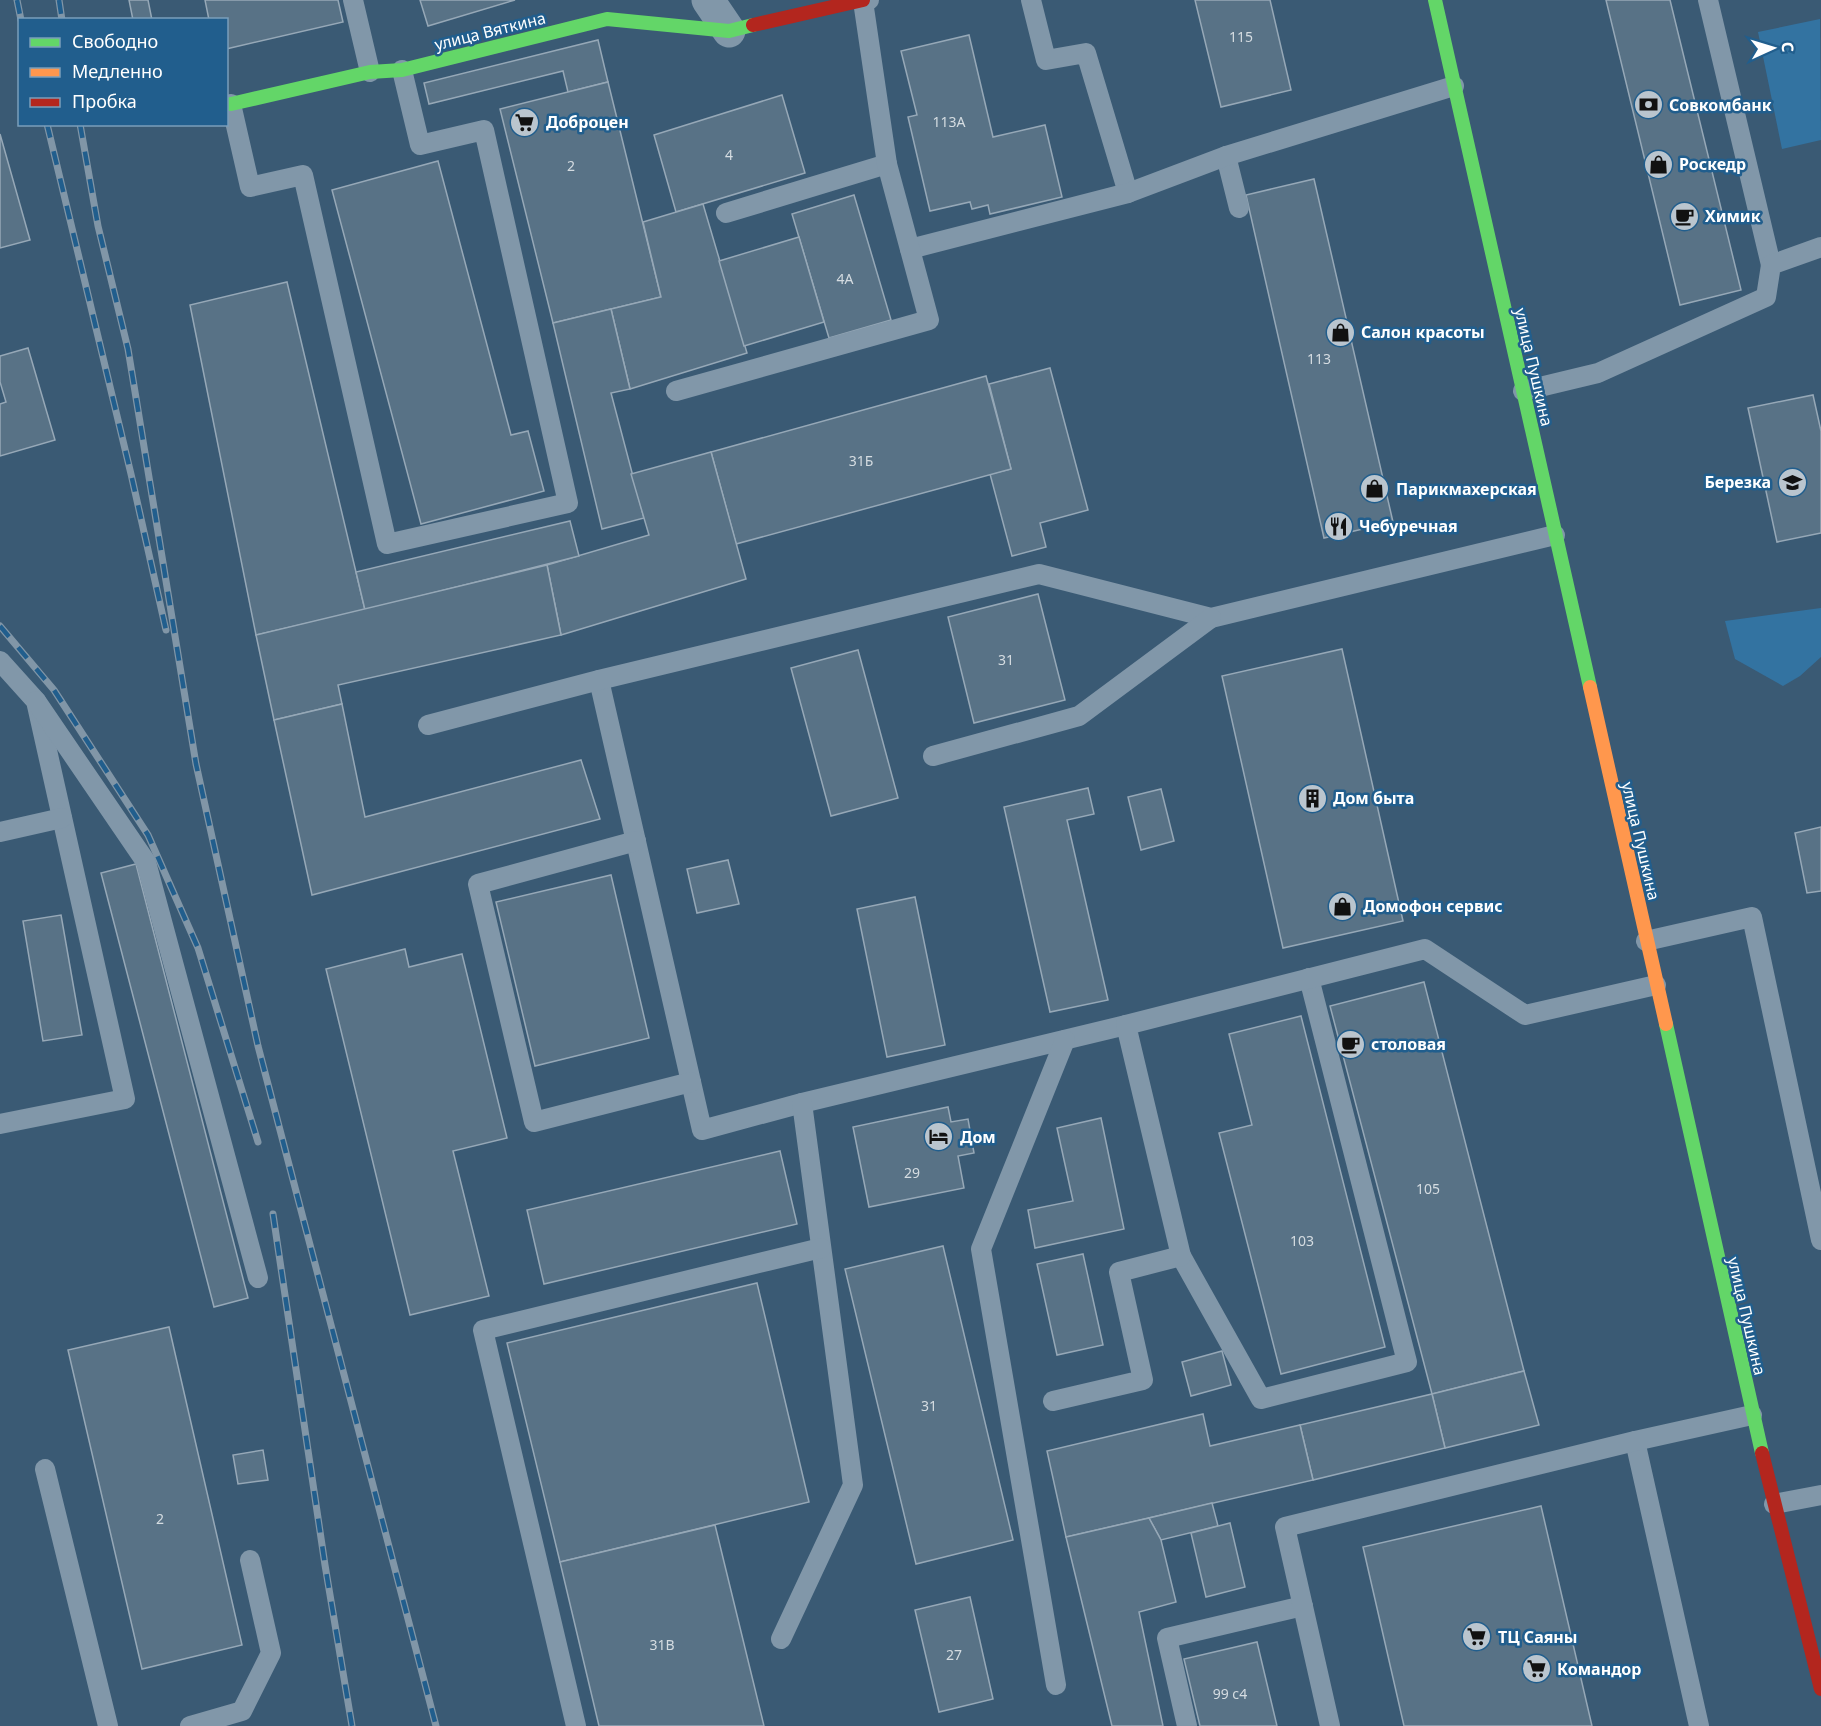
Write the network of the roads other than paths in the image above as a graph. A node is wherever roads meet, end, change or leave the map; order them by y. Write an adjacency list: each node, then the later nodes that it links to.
1 (353, 0): 9 (lane)
2 (708, 0): 7 (street)
3 (865, 0): 7 (main road, улица Вяткина); 13 (lane)
4 (1031, 0): 14 (lane)
5 (1434, 0): 10 (main road, улица Пушкина)
6 (1708, 0): 19 (lane)
7 (729, 32): 8 (main road, улица Вяткина)
8 (402, 70): 9 (main road, улица Вяткина); 11 (lane)
9 (370, 72): 11 (main road, улица Вяткина)
10 (1454, 86): 12 (lane); 21 (main road, улица Пушкина)
11 (231, 104)
12 (1226, 156): 14 (lane); 15 (lane)
13 (887, 164): 16 (lane); 18 (lane)
14 (1128, 193): 18 (lane)
15 (1239, 208)
16 (726, 213)
17 (1821, 247): 19 (lane)
18 (910, 249): 20 (lane)
19 (1771, 265): 21 (lane)
20 (676, 391)
21 (1523, 392): 22 (main road, улица Пушкина)
22 (1555, 535): 23 (lane); 32 (main road, улица Пушкина)
23 (1211, 618): 25 (lane); 28 (lane)
24 (0, 661): 26 (lane)
25 (599, 680): 27 (lane); 31 (lane)
26 (36, 701): 29 (lane); 43 (lane)
27 (428, 725)
28 (933, 756)
29 (62, 818): 30 (lane); 39 (lane)
30 (0, 832)
31 (636, 841): 37 (lane); 37 (lane)
32 (1646, 941): 34 (main road, улица Пушкина); 40 (lane)
33 (1309, 978): 34 (lane); 35 (lane); 42 (lane)
34 (1656, 985): 45 (main road, улица Пушкина)
35 (1126, 1025): 36 (lane); 42 (lane)
36 (1065, 1040): 38 (lane); 53 (lane)
37 (691, 1082): 38 (lane)
38 (802, 1103): 41 (lane)
39 (0, 1124)
40 (1821, 1240)
41 (821, 1248): 52 (lane); 57 (lane)
42 (1180, 1256): 44 (lane)
43 (258, 1278)
44 (1053, 1401)
45 (1752, 1415): 46 (lane); 49 (main road, улица Пушкина)
46 (1635, 1441): 51 (lane); 60 (lane)
47 (45, 1469): 55 (lane)
48 (1821, 1495): 49 (lane)
49 (1774, 1504): 54 (main road, улица Пушкина)
50 (250, 1560): 56 (lane)
51 (1303, 1606): 58 (lane); 59 (lane)
52 (781, 1639)
53 (1056, 1685)
54 (1821, 1689)
55 (108, 1726)
56 (190, 1726)
57 (576, 1726)
58 (1187, 1726)
59 (1330, 1726)
60 (1699, 1726)

